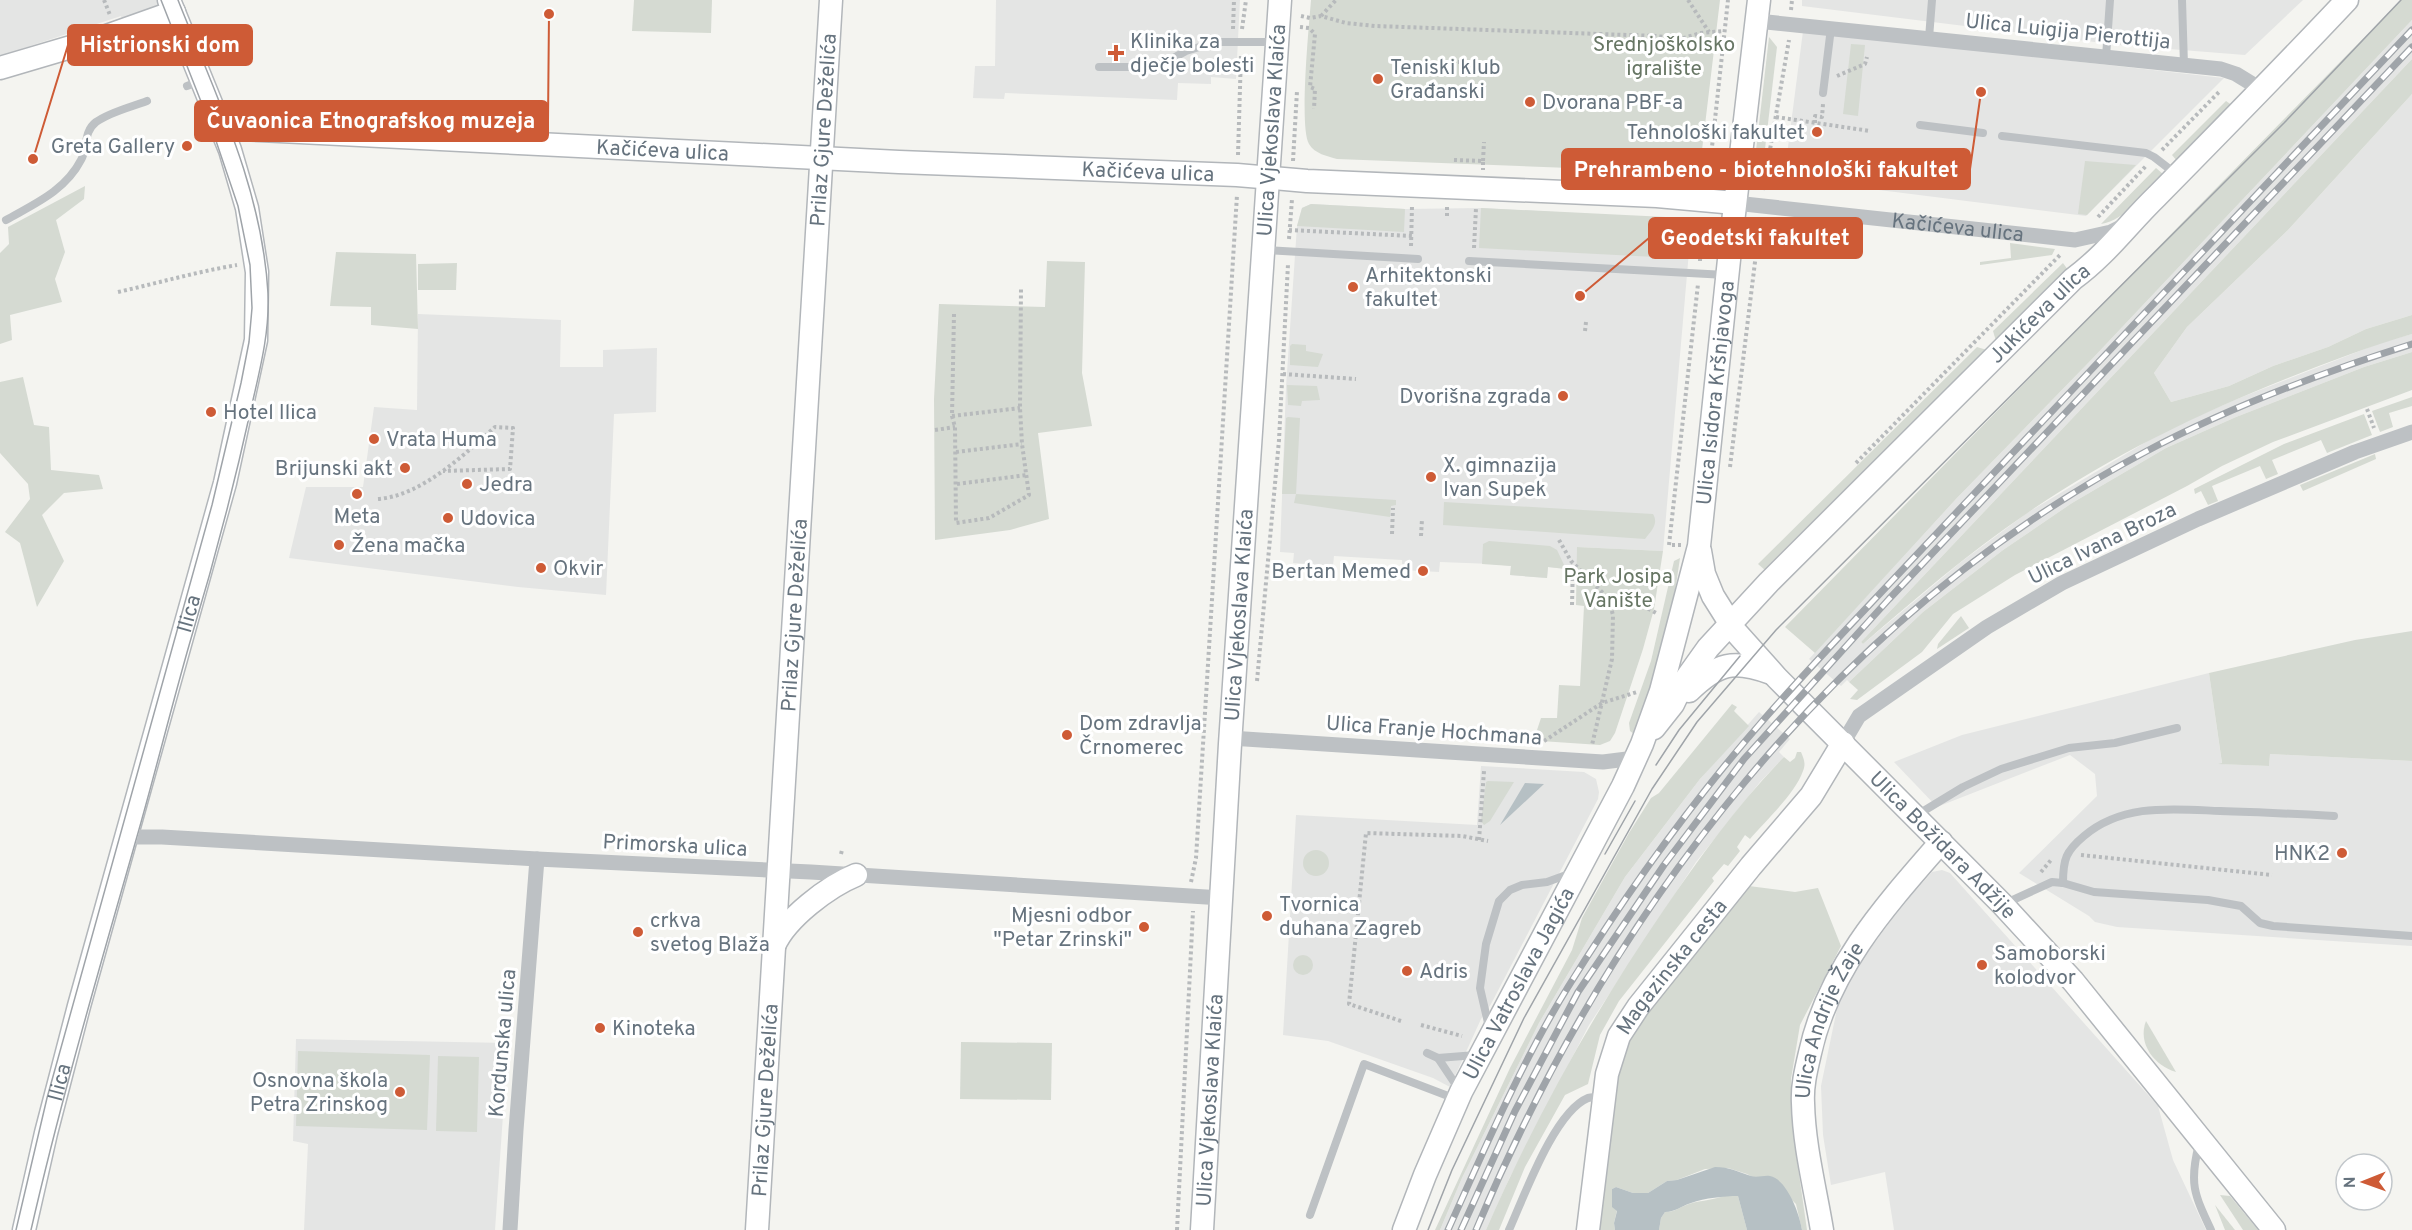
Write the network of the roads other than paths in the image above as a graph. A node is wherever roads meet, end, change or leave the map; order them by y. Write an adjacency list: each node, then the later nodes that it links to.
1 (831, 0): 23 (street, Prilaz Gjure Deželića)
2 (1280, 0): 11 (street, Ulica Vjekoslava Klaića)
3 (1932, 0): 10 (lane)
4 (2110, 0): 12 (lane)
5 (2182, 0): 13 (lane)
6 (2347, 0): 16 (street, Jukićeva ulica)
7 (171, 6): 15 (street); 20 (street, Ilica)
8 (1758, 10): 9 (street, Ulica Luigija Pierottija); 26 (street, Ulica Isidora Kršnjavoga)
9 (1831, 28): 10 (street, Ulica Luigija Pierottija); 17 (lane)
10 (1929, 38): 12 (street, Ulica Luigija Pierottija)
11 (1277, 42): 14 (lane); 25 (street, Ulica Vjekoslava Klaića)
12 (2106, 57): 13 (street, Ulica Luigija Pierottija)
13 (2184, 65): 16 (street, Ulica Luigija Pierottija)
14 (1098, 67)
15 (0, 68)
16 (2262, 90): 24 (street, Jukićeva ulica)
17 (1823, 93)
18 (147, 101): 27 (lane)
19 (1920, 125): 21 (lane)
20 (221, 128): 23 (street, Kačićeva ulica); 46 (street, Ilica)
21 (1983, 133)
22 (2002, 136): 24 (lane)
23 (821, 158): 25 (street, Kačićeva ulica); 49 (street, Prilaz Gjure Deželića)
24 (2177, 175): 28 (street, Jukićeva ulica)
25 (1268, 178): 26 (street, Kačićeva ulica); 30 (street, Ulica Vjekoslava Klaića)
26 (1735, 203): 29 (street, Kačićeva ulica); 33 (street, Ulica Isidora Kršnjavoga)
27 (6, 220)
28 (2130, 222): 29 (street, Kačićeva ulica); 34 (street, Jukićeva ulica)
29 (2071, 244): 34 (street)
30 (1263, 249): 31 (lane); 41 (street, Ulica Vjekoslava Klaića)
31 (1418, 259)
32 (1469, 261): 33 (lane)
33 (1728, 275): 36 (street, Ulica Isidora Kršnjavoga)
34 (2073, 279): 37 (street, Jukićeva ulica)
35 (2412, 432): 42 (street, Ulica Ivana Broza)
36 (1691, 546): 37 (street, Ulica Božidara Adžije); 43 (street, Ulica Isidora Kršnjavoga)
37 (1730, 623): 38 (street, Ulica Božidara Adžije); 39 (street, Jukićeva ulica)
38 (1771, 673): 39 (street); 42 (street, Ulica Božidara Adžije)
39 (1673, 704): 43 (street)
40 (2177, 728): 44 (lane)
41 (1230, 738): 43 (street, Ulica Franje Hochmana); 53 (street, Ulica Vjekoslava Klaića)
42 (1843, 743): 44 (street, Ulica Božidara Adžije); 61 (street, Magazinska cesta)
43 (1638, 751): 50 (street, Ulica Vatroslava Jagića)
44 (1915, 816): 47 (street, Ulica Božidara Adžije)
45 (2334, 816): 52 (lane)
46 (127, 837): 48 (street, Primorska ulica); 64 (street, Ilica)
47 (1941, 842): 54 (street, Ulica Božidara Adžije); 71 (street, Ulica Andrije Žaje)
48 (537, 859): 49 (street, Primorska ulica); 65 (street, Kordunska ulica)
49 (779, 871): 51 (street, Primorska ulica); 56 (street, Prilaz Gjure Deželića)
50 (1577, 871): 57 (street, Ulica Vatroslava Jagića); 57 (lane)
51 (856, 874): 53 (street, Primorska ulica); 56 (street)
52 (2063, 883): 54 (lane); 55 (lane)
53 (1222, 898): 67 (street, Ulica Vjekoslava Klaića)
54 (2003, 905): 62 (street, Ulica Božidara Adžije)
55 (2412, 936)
56 (774, 946): 66 (street, Prilaz Gjure Deželića)
57 (1486, 1044): 59 (lane); 60 (street, Ulica Vatroslava Jagića)
58 (1427, 1053): 59 (lane)
59 (1438, 1058): 60 (lane)
60 (1459, 1096): 63 (lane); 68 (street, Ulica Vatroslava Jagića)
61 (1604, 1096): 69 (lane); 70 (street, Magazinska cesta)
62 (2200, 1139): 72 (lane); 73 (street, Ulica Božidara Adžije)
63 (1310, 1215)
64 (24, 1230)
65 (510, 1230)
66 (757, 1230)
67 (1202, 1230)
68 (1404, 1230)
69 (1509, 1230)
70 (1588, 1230)
71 (1822, 1230)
72 (2211, 1230)
73 (2274, 1230)

